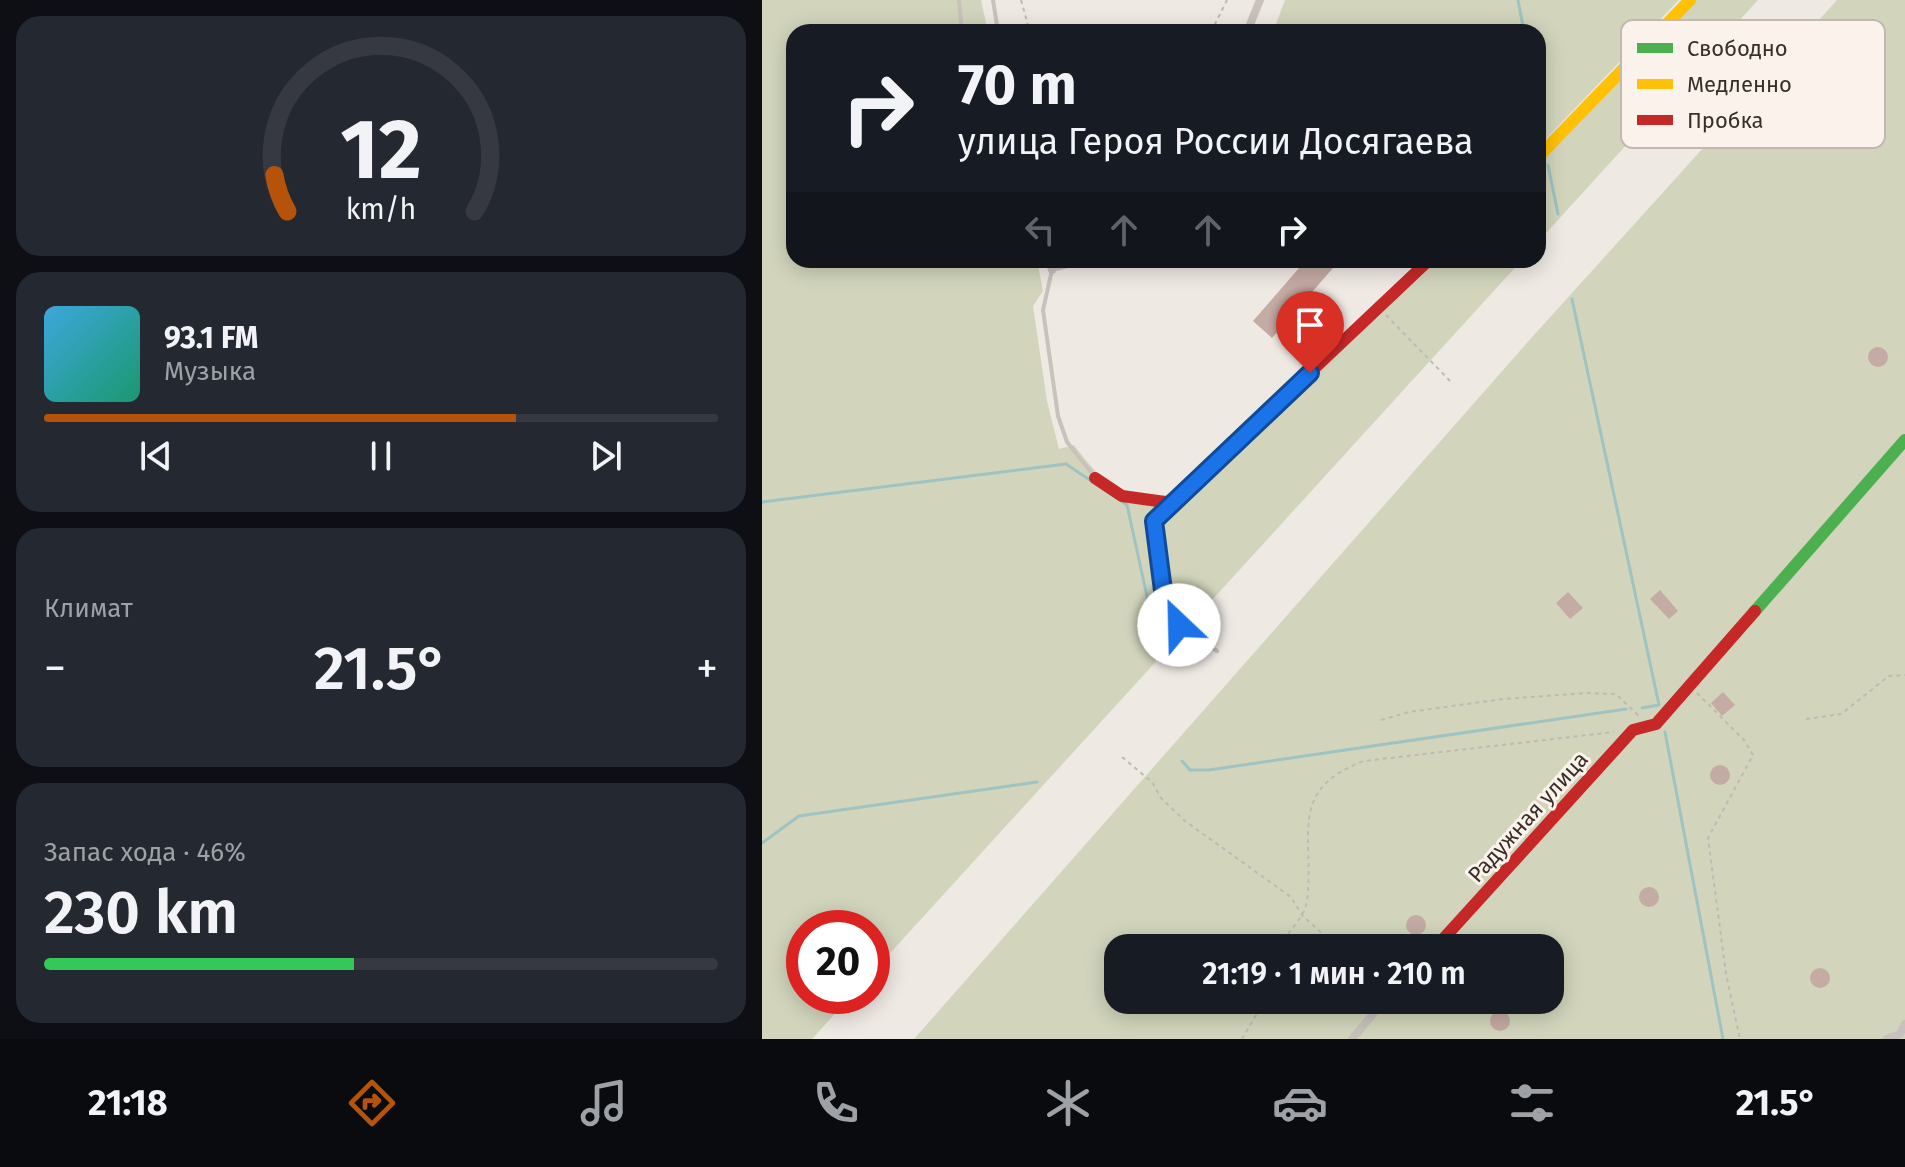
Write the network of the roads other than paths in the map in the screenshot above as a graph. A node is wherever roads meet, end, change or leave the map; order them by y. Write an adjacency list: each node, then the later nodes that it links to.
1 (959, 0): 6 (lane)
2 (993, 0): 7 (lane)
3 (1260, 0): 8 (street)
4 (1690, 0): 5 (street)
5 (1671, 20)
6 (961, 24)
7 (997, 24)
8 (1250, 24)
9 (1621, 74): 10 (street)
10 (1546, 149)
11 (1050, 268): 14 (lane)
12 (1420, 268): 15 (street)
13 (1905, 440): 17 (street, Радужная улица)
14 (1095, 478): 15 (street)
15 (1172, 503): 16 (lane)
16 (1217, 651)
17 (1448, 934)
18 (1373, 1014): 20 (street)
19 (1905, 1024): 21 (street)
20 (1352, 1039)
21 (1887, 1039)

